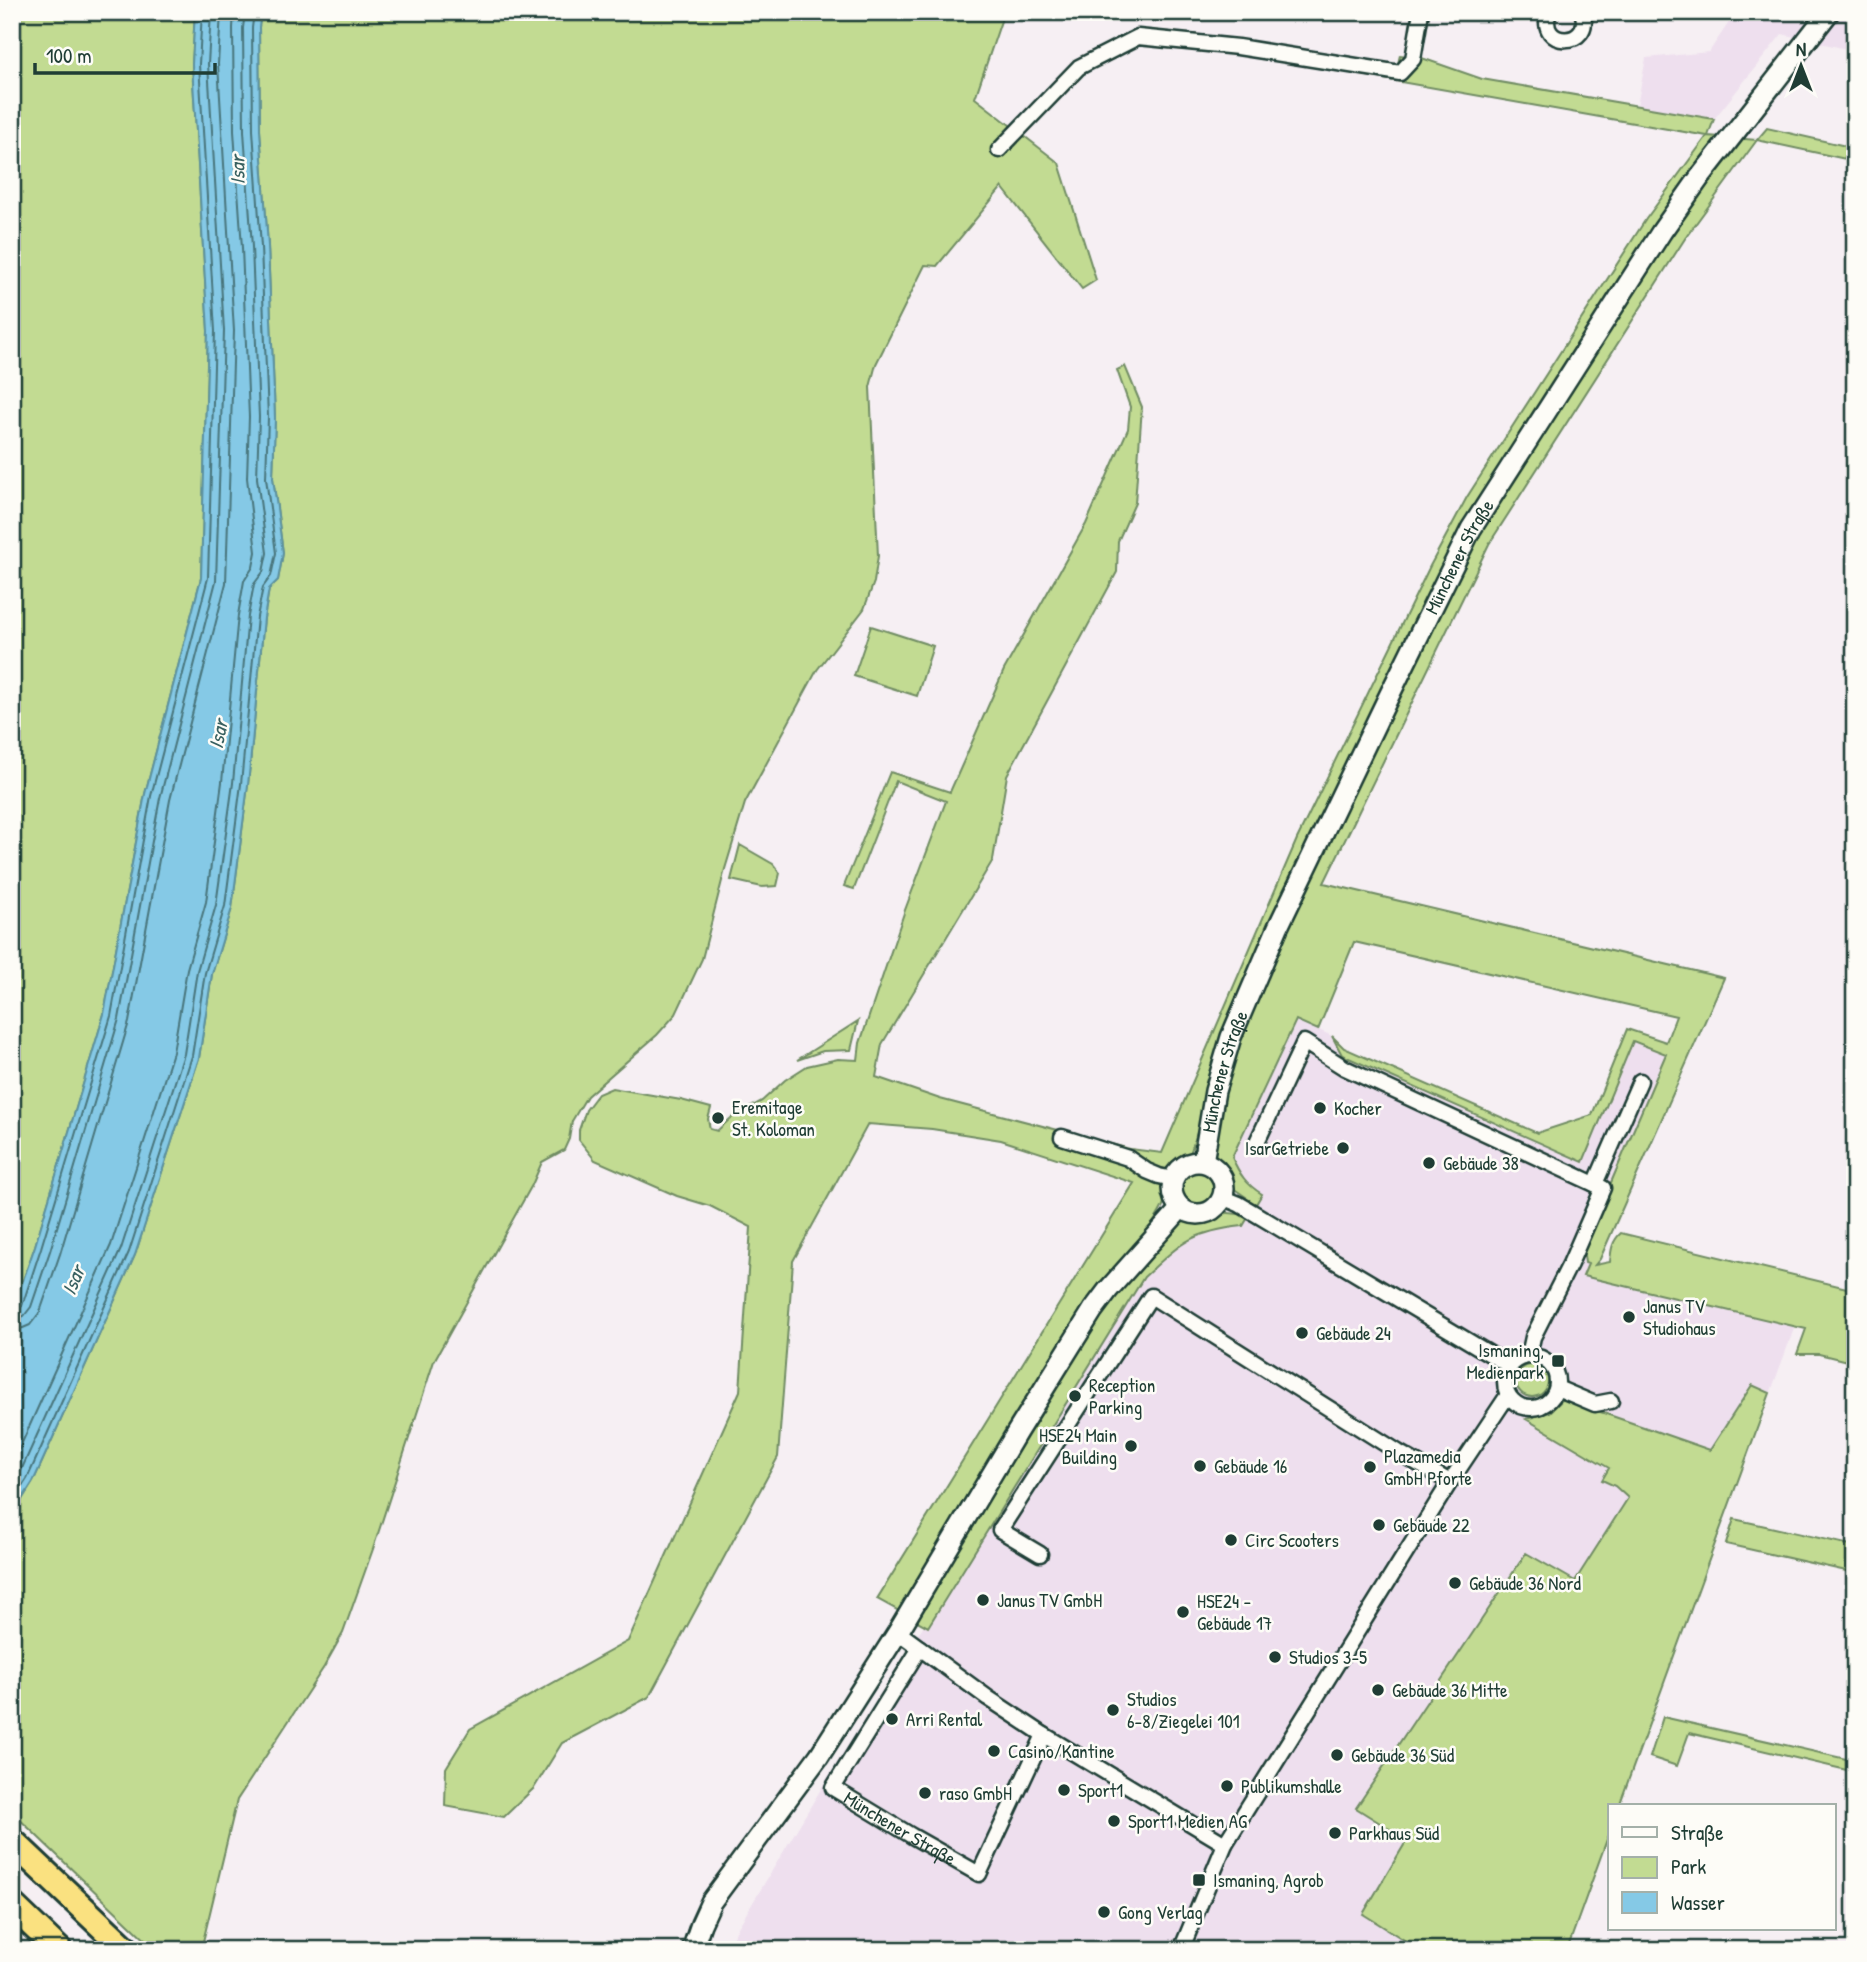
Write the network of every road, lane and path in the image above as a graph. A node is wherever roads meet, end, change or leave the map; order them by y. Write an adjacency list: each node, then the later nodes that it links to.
1 (1421, 12): 5 (street)
2 (1549, 12): 3 (street)
3 (1582, 12)
4 (1829, 12): 9 (main road, Münchener Straße)
5 (999, 150)
6 (1640, 1081): 11 (street)
7 (1062, 1138): 10 (street)
8 (1256, 1144): 11 (street)
9 (1203, 1162): 10 (main road); 12 (main road)
10 (1173, 1179): 13 (main road)
11 (1595, 1184): 14 (street)
12 (1222, 1197): 13 (main road); 15 (street)
13 (1181, 1208): 21 (main road)
14 (1529, 1355): 15 (street); 16 (street)
15 (1510, 1366): 17 (street)
16 (1557, 1388): 17 (street); 18 (street)
17 (1508, 1395): 19 (street)
18 (1611, 1401)
19 (1450, 1482): 20 (street); 25 (street)
20 (1040, 1554)
21 (898, 1632): 22 (street); 29 (main road)
22 (920, 1647): 23 (street); 23 (street, Münchener Straße)
23 (1044, 1735): 25 (street)
24 (12, 1841): 28 (highway)
25 (1226, 1844): 30 (street)
26 (12, 1905): 27 (highway)
27 (59, 1950)
28 (127, 1950)
29 (692, 1950)
30 (1181, 1950)

